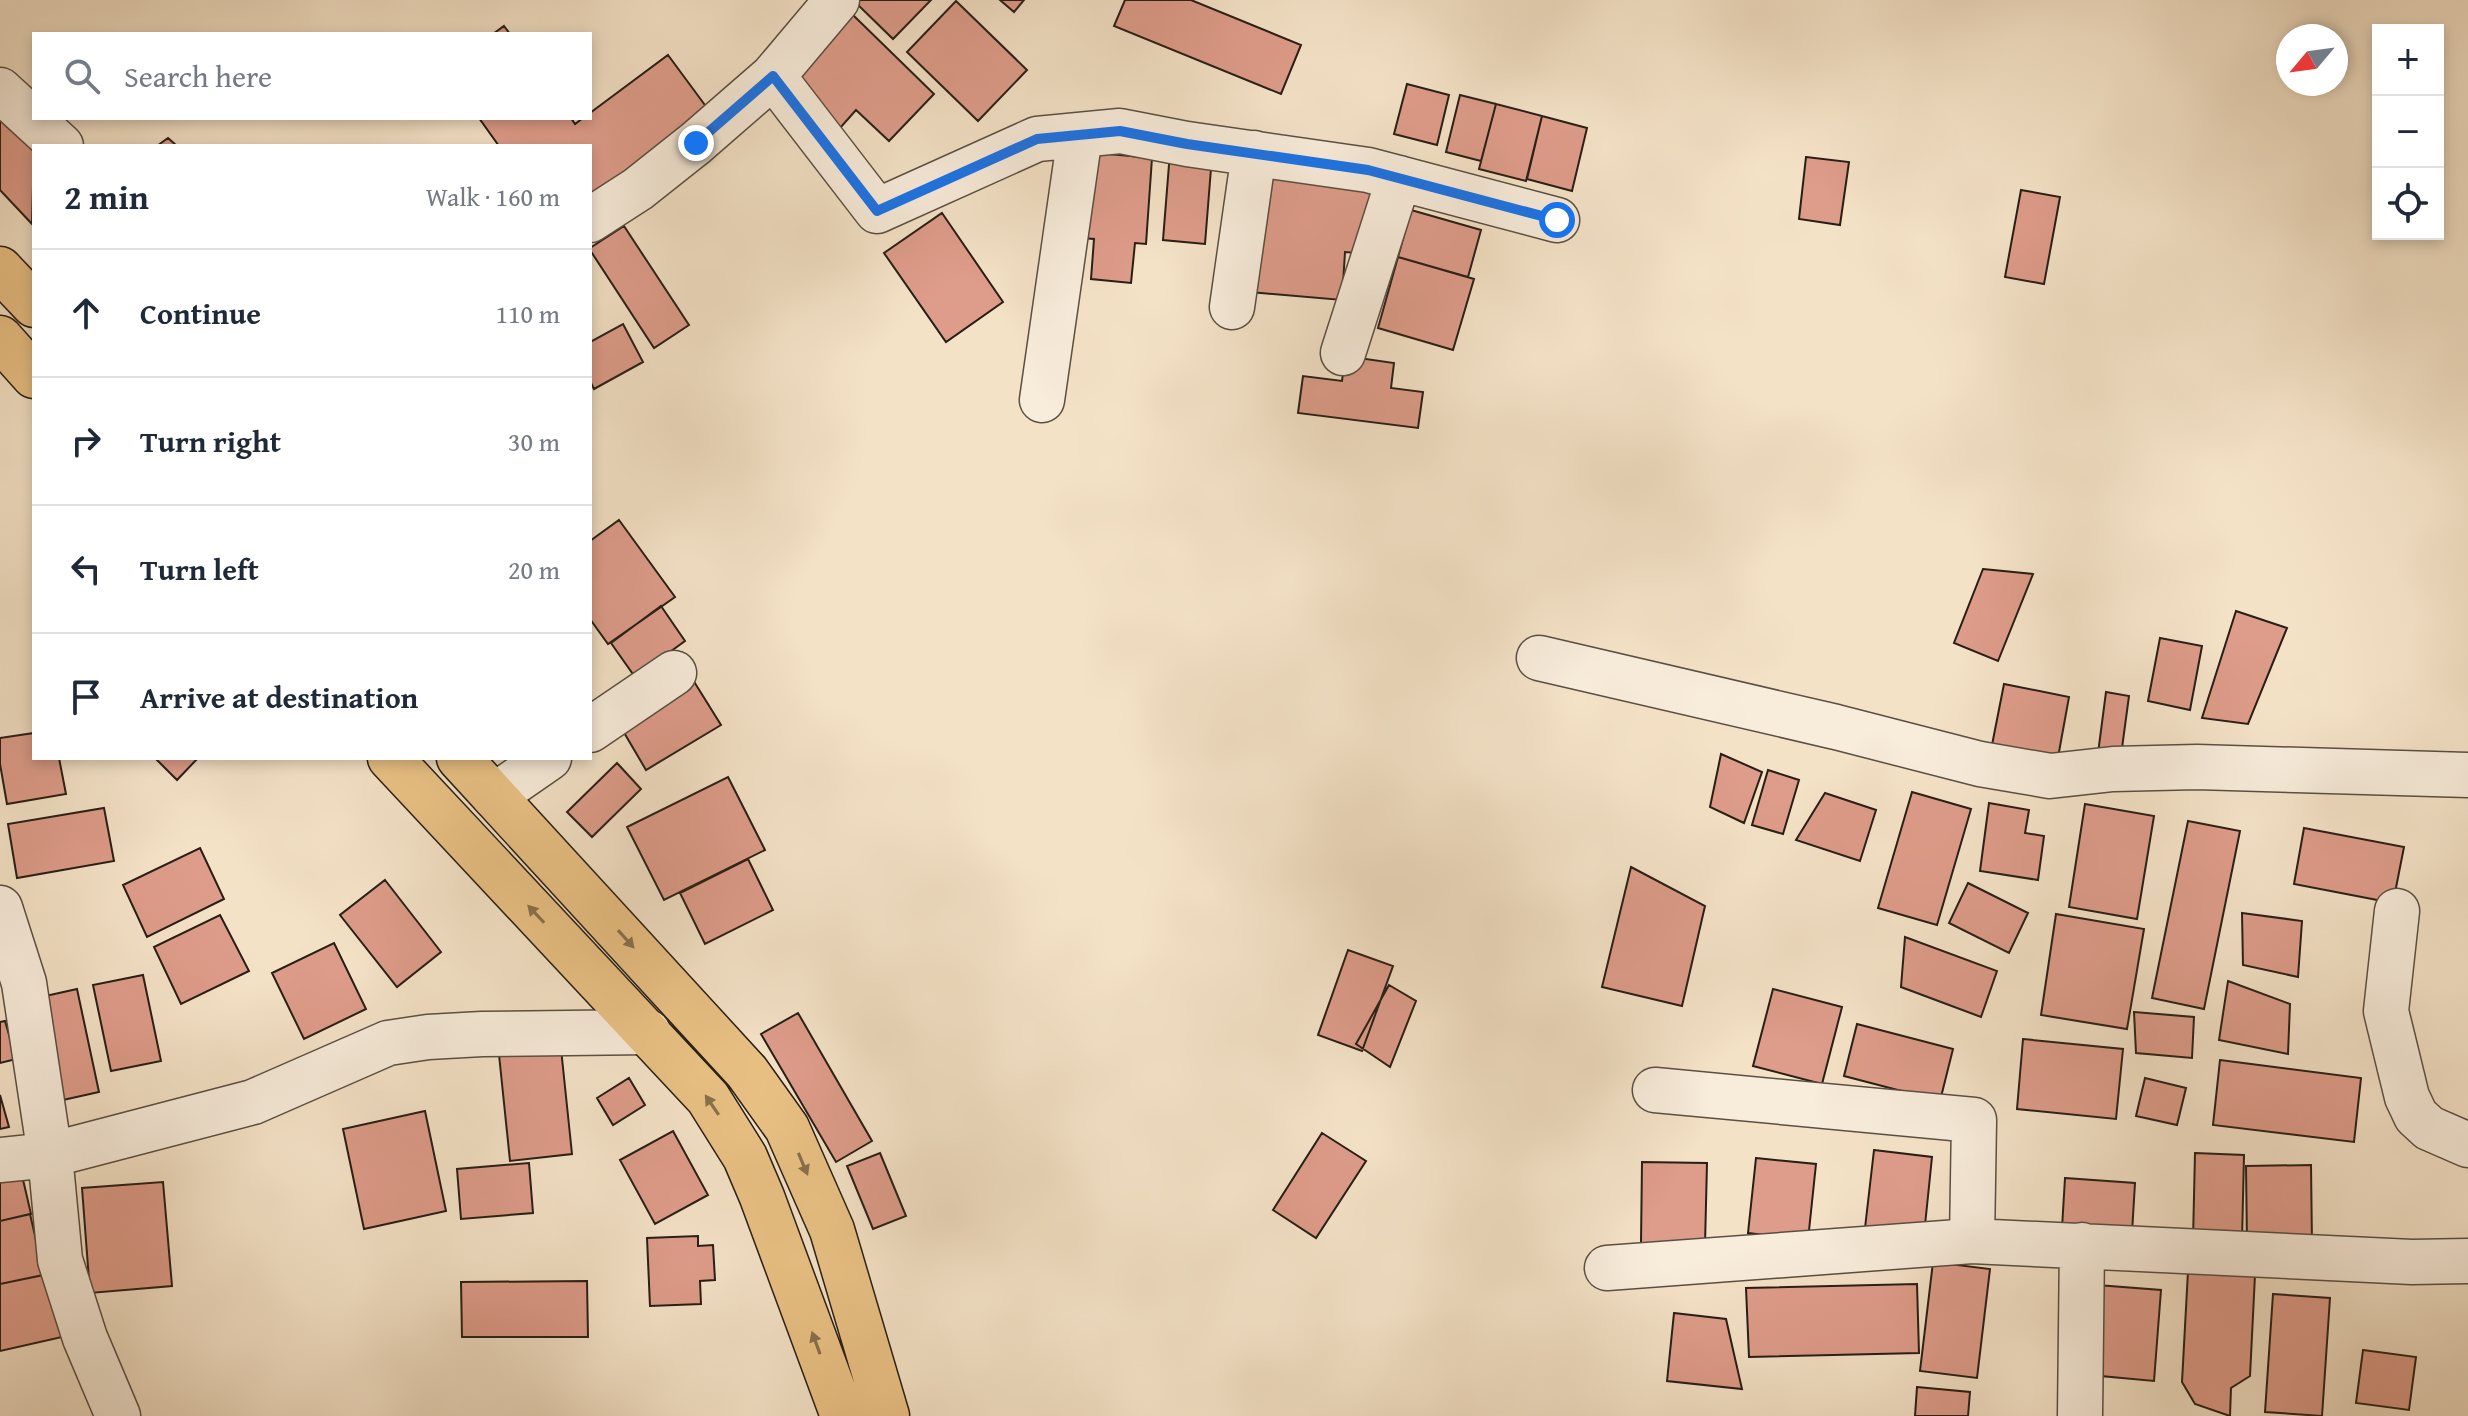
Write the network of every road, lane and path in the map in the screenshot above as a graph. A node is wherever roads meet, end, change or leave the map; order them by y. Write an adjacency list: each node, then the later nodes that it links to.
1 (837, 0): 2 (street)
2 (773, 76): 6 (street); 10 (street)
3 (0, 90): 4 (street)
4 (32, 119)
5 (33, 120): 7 (street)
6 (1080, 135): 8 (street); 18 (street)
7 (59, 144)
8 (1254, 153): 9 (street); 14 (street)
9 (1399, 178): 11 (street); 16 (street)
10 (592, 219)
11 (1557, 220)
12 (0, 269): 13 (highway)
13 (32, 303)
14 (1232, 307)
15 (0, 338): 17 (highway)
16 (1343, 353)
17 (32, 374)
18 (1042, 400)
19 (1539, 658): 25 (street)
20 (674, 673): 21 (street)
21 (592, 729)
22 (392, 760): 29 (highway, one-way to 22)
23 (461, 760): 26 (highway)
24 (546, 760): 26 (street)
25 (2468, 775)
26 (494, 796): 40 (highway, one-way to 40)
27 (0, 908): 32 (street)
28 (2397, 911): 31 (street)
29 (648, 1032): 32 (street); 39 (highway, one-way to 29)
30 (1655, 1090): 34 (street)
31 (2468, 1145)
32 (50, 1155): 33 (street); 38 (street)
33 (0, 1160)
34 (1972, 1241): 35 (street); 37 (street)
35 (2082, 1245): 36 (street); 41 (street)
36 (2468, 1261)
37 (1607, 1268)
38 (118, 1416)
39 (843, 1416)
40 (887, 1416)
41 (2080, 1416)

